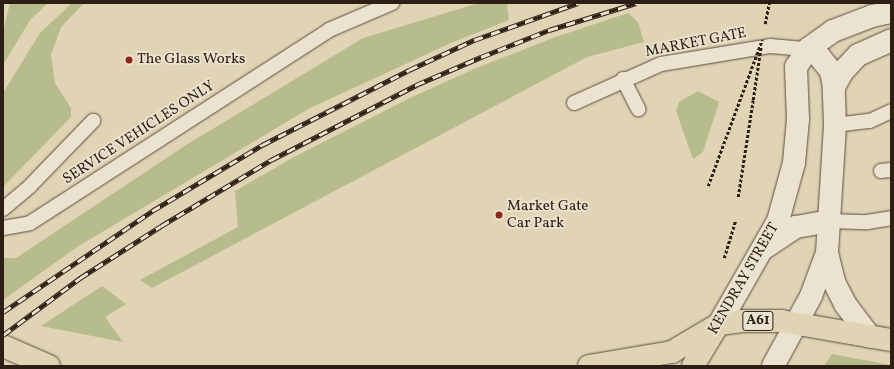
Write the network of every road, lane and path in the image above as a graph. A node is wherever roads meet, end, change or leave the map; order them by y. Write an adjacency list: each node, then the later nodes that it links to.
1 (392, 3): 20 (lane, SERVICE VEHICLES ONLY)
2 (769, 3): 4 (path)
3 (891, 12): 6 (street, KENDRAY STREET)
4 (762, 40): 14 (path, bridge); 15 (path, bridge)
5 (891, 40): 8 (street)
6 (808, 49): 7 (lane, MARKET GATE); 8 (street); 21 (street, KENDRAY STREET)
7 (623, 79): 9 (lane, MARKET GATE); 10 (lane)
8 (834, 86): 13 (street)
9 (574, 103)
10 (638, 109)
11 (891, 112): 13 (lane)
12 (94, 121): 16 (lane)
13 (835, 125): 19 (street)
14 (708, 186)
15 (738, 197)
16 (3, 209)
17 (891, 218): 19 (lane)
18 (735, 221): 23 (path)
19 (829, 221): 21 (street); 22 (street)
20 (3, 228)
21 (764, 248): 24 (street, KENDRAY STREET)
22 (827, 253): 25 (street); 26 (street)
23 (722, 264)
24 (719, 324): 25 (highway, A61); 29 (highway, A61); 32 (highway, KENDRAY STREET)
25 (797, 324): 26 (highway, A61); 33 (street)
26 (870, 337): 27 (highway, A61)
27 (891, 340)
28 (3, 346): 30 (highway)
29 (672, 352): 31 (highway, A61); 32 (highway)
30 (49, 366)
31 (589, 366)
32 (693, 366)
33 (774, 366)

